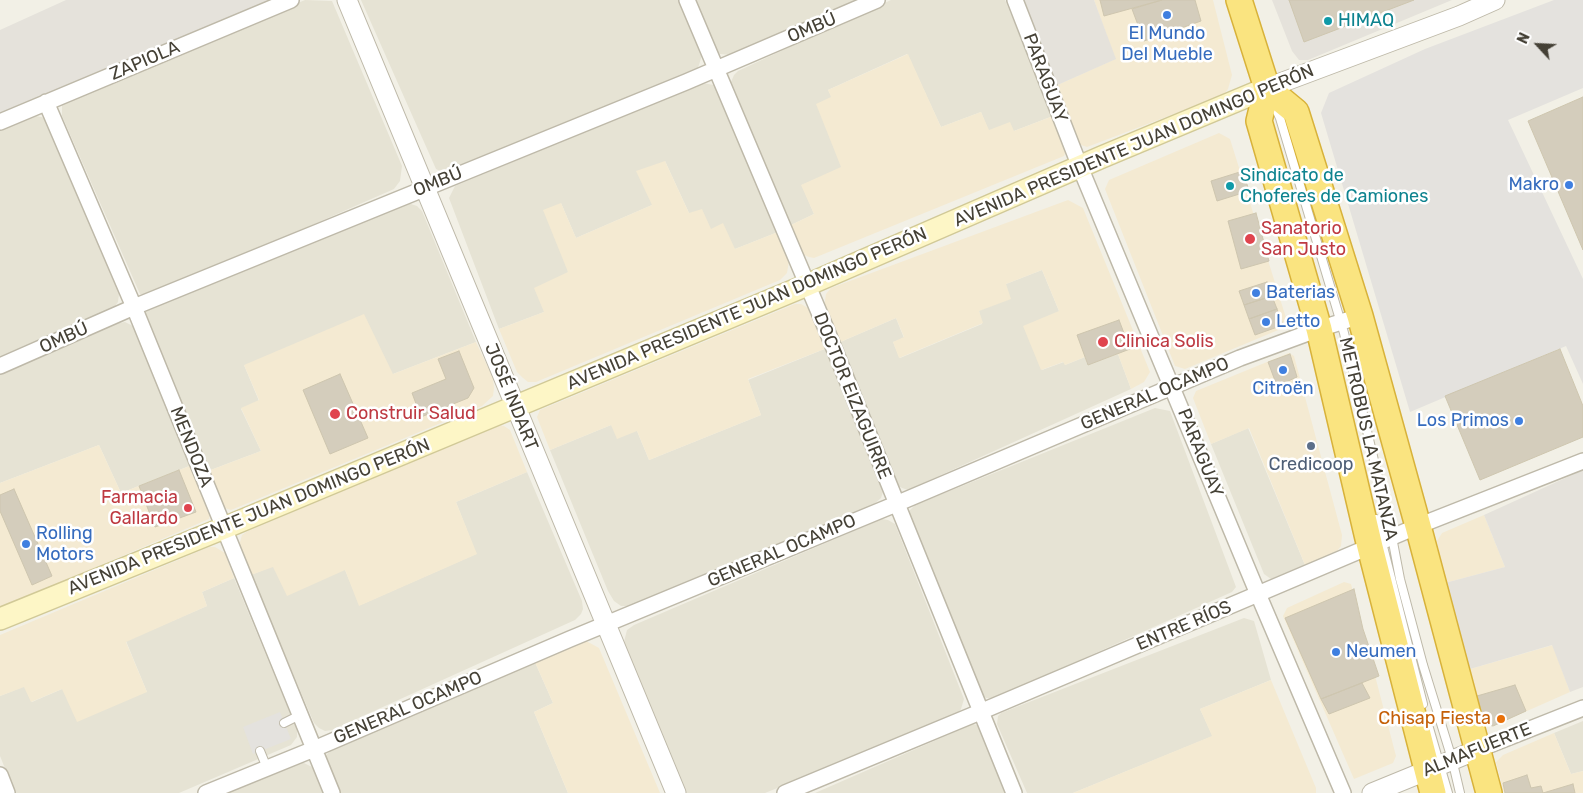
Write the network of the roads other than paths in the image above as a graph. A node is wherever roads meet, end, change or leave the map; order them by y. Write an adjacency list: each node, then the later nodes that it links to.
1 (291, 0): 11 (street, ZAPIOLA)
2 (347, 0): 14 (street, JOSÉ INDART)
3 (687, 0): 9 (street, DOCTOR EIZAGUIRRE)
4 (877, 0): 9 (street, OMBÚ)
5 (1015, 0): 13 (street, PARAGUAY)
6 (1239, 0): 10 (highway)
7 (1495, 0): 8 (street, AVENIDA PRESIDENTE JUAN DOMINGO PERÓN)
8 (1475, 4): 10 (street, AVENIDA PRESIDENTE JUAN DOMINGO PERÓN)
9 (717, 69): 14 (street, OMBÚ); 15 (street, DOCTOR EIZAGUIRRE)
10 (1267, 88): 13 (main road, AVENIDA PRESIDENTE JUAN DOMINGO PERÓN); 17 (highway); 17 (highway)
11 (46, 102): 12 (street, ZAPIOLA); 16 (street, MENDOZA)
12 (0, 122)
13 (1080, 167): 15 (main road, AVENIDA PRESIDENTE JUAN DOMINGO PERÓN); 20 (street, PARAGUAY)
14 (426, 187): 16 (street, OMBÚ); 21 (street, JOSÉ INDART)
15 (806, 285): 21 (main road, AVENIDA PRESIDENTE JUAN DOMINGO PERÓN); 23 (street, DOCTOR EIZAGUIRRE)
16 (134, 308): 18 (street, OMBÚ); 26 (street, MENDOZA)
17 (1340, 323): 19 (lane, METROBUS LA MATANZA); 20 (street, GENERAL OCAMPO); 25 (highway); 27 (highway)
18 (0, 366)
19 (1341, 385)
20 (1172, 386): 23 (street, GENERAL OCAMPO); 28 (street, PARAGUAY)
21 (515, 406): 26 (main road, AVENIDA PRESIDENTE JUAN DOMINGO PERÓN); 30 (street, JOSÉ INDART)
22 (1583, 461): 25 (street, ENTRE RÍOS)
23 (896, 504): 30 (street, GENERAL OCAMPO); 32 (street, DOCTOR EIZAGUIRRE)
24 (1374, 513): 27 (lane, METROBUS LA MATANZA)
25 (1418, 526): 27 (street, ENTRE RÍOS); 38 (highway)
26 (224, 528): 29 (main road, AVENIDA PRESIDENTE JUAN DOMINGO PERÓN); 34 (street, MENDOZA)
27 (1381, 542): 28 (street, ENTRE RÍOS); 33 (lane, METROBUS LA MATANZA); 41 (highway)
28 (1258, 594): 32 (street, ENTRE RÍOS); 49 (street, PARAGUAY)
29 (0, 619)
30 (606, 624): 37 (street, GENERAL OCAMPO); 46 (street, JOSÉ INDART)
31 (1583, 708): 38 (street, ALMAFUERTE)
32 (980, 712): 47 (street, ENTRE RÍOS); 48 (street, DOCTOR EIZAGUIRRE)
33 (1426, 714)
34 (300, 715): 35 (lane); 37 (street, MENDOZA)
35 (284, 723)
36 (1428, 723): 41 (lane)
37 (314, 749): 40 (street, GENERAL OCAMPO); 45 (street, MENDOZA)
38 (1478, 750): 41 (street, ALMAFUERTE); 53 (highway)
39 (260, 751): 40 (lane)
40 (267, 768): 44 (street, GENERAL OCAMPO)
41 (1438, 772): 50 (street, ALMAFUERTE); 51 (lane); 52 (lane)
42 (0, 775): 43 (street)
43 (7, 793)
44 (206, 793)
45 (332, 793)
46 (676, 793)
47 (785, 793)
48 (1014, 793)
49 (1343, 793)
50 (1372, 793)
51 (1448, 793)
52 (1460, 793)
53 (1489, 793)

